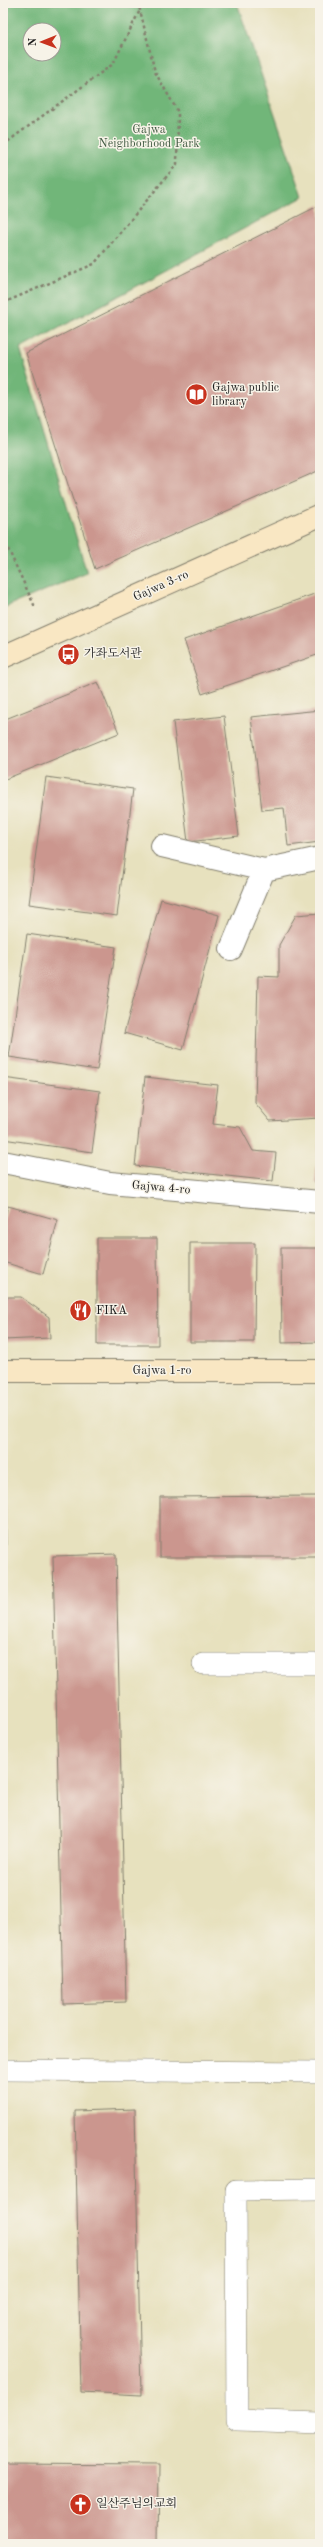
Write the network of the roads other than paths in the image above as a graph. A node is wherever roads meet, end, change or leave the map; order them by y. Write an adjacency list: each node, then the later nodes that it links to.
1 (320, 515): 2 (street, Gajwa 3-ro)
2 (3, 658)
3 (162, 846): 5 (street)
4 (320, 858): 5 (street)
5 (264, 870): 6 (street)
6 (231, 949)
7 (3, 1162): 8 (street, Gajwa 4-ro)
8 (320, 1202)
9 (3, 1371): 10 (street, Gajwa 1-ro)
10 (320, 1371)
11 (203, 1664): 12 (lane)
12 (320, 1664)
13 (3, 2070): 14 (lane)
14 (320, 2072)
15 (320, 2189): 16 (lane)
16 (320, 2423)

